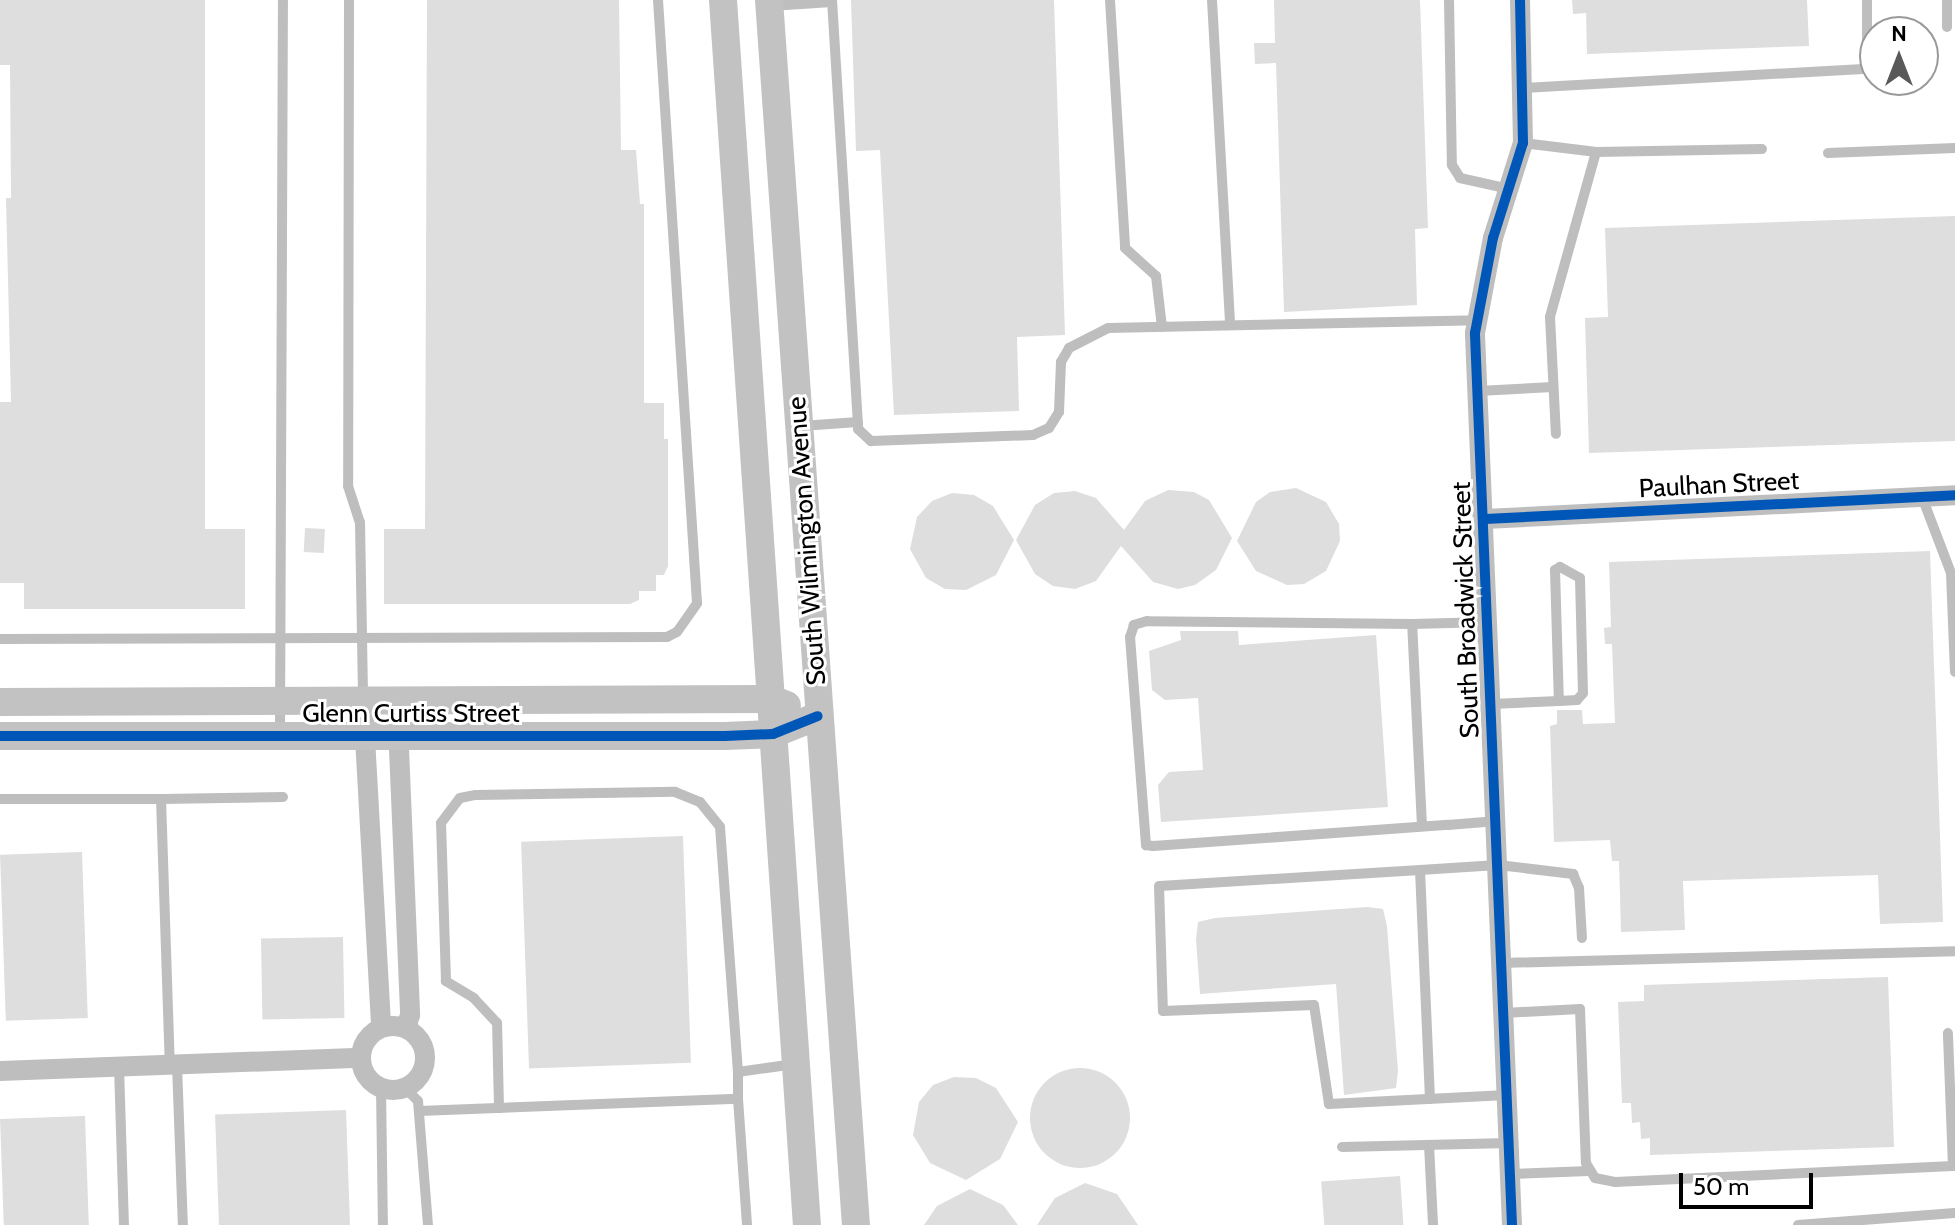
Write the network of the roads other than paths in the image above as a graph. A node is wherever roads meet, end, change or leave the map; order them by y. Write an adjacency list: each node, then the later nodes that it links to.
1 (283, 0): 36 (lane)
2 (349, 0): 35 (lane)
3 (658, 0): 35 (lane)
4 (723, 0): 38 (main road, South Wilmington Avenue)
5 (1110, 0): 23 (lane)
6 (1212, 0): 22 (lane)
7 (1449, 0): 20 (lane)
8 (1520, 0): 14 (street, South Broadwick Street)
9 (1867, 0): 14 (lane)
10 (1947, 0): 13 (lane)
11 (832, 1): 12 (lane); 26 (lane)
12 (769, 3): 27 (main road, South Wilmington Avenue)
13 (1947, 27)
14 (1522, 88): 15 (street, South Broadwick Street)
15 (1523, 143): 18 (lane); 20 (street, South Broadwick Street)
16 (1955, 148): 19 (lane)
17 (1762, 149): 18 (lane)
18 (1596, 152): 24 (lane)
19 (1828, 153)
20 (1509, 189): 21 (street, South Broadwick Street)
21 (1478, 320): 22 (lane); 25 (street, South Broadwick Street)
22 (1230, 325): 23 (lane)
23 (1162, 327): 26 (lane)
24 (1553, 387): 25 (lane); 28 (lane)
25 (1478, 391): 31 (street, South Broadwick Street)
26 (858, 422): 27 (lane)
27 (799, 426): 45 (main road, South Wilmington Avenue)
28 (1556, 434)
29 (1955, 495): 30 (street, Paulhan Street)
30 (1922, 497): 31 (street, Paulhan Street); 37 (lane)
31 (1485, 519): 32 (street, South Broadwick Street)
32 (1489, 622): 33 (lane); 44 (street, South Broadwick Street)
33 (1412, 624): 55 (lane); 55 (lane)
34 (0, 639): 36 (lane)
35 (362, 640): 36 (lane); 43 (lane)
36 (281, 641): 39 (lane)
37 (1955, 672)
38 (771, 699): 40 (main road, Glenn Curtiss Street); 45 (main road, Glenn Curtiss Street); 46 (main road, South Wilmington Avenue)
39 (280, 700): 42 (main road, Glenn Curtiss Street); 43 (main road, Glenn Curtiss Street); 47 (lane)
40 (397, 701): 43 (main road, Glenn Curtiss Street); 50 (street)
41 (1559, 701): 41 (lane); 44 (lane)
42 (0, 702)
43 (363, 702): 49 (street)
44 (1492, 704): 54 (street, South Broadwick Street)
45 (818, 716): 46 (main road, Glenn Curtiss Street); 90 (main road, South Wilmington Avenue)
46 (773, 734): 50 (main road, Glenn Curtiss Street); 66 (main road, South Wilmington Avenue)
47 (280, 735): 48 (main road, Glenn Curtiss Street); 49 (main road, Glenn Curtiss Street)
48 (0, 736)
49 (365, 736): 50 (main road, Glenn Curtiss Street); 62 (street)
50 (398, 736): 63 (street)
51 (283, 797): 53 (lane)
52 (0, 799): 53 (lane)
53 (161, 799): 67 (lane)
54 (1497, 821): 55 (lane); 56 (street, South Broadwick Street)
55 (1422, 826)
56 (1498, 865): 57 (lane); 58 (lane); 60 (street, South Broadwick Street)
57 (1420, 870): 75 (lane); 75 (lane)
58 (1582, 938)
59 (1955, 951): 60 (lane)
60 (1502, 963): 61 (street, South Broadwick Street)
61 (1504, 1013): 73 (street, South Broadwick Street); 81 (lane)
62 (381, 1028): 63 (street); 65 (street)
63 (406, 1028): 72 (street)
64 (1948, 1033): 81 (lane)
65 (361, 1058): 67 (street); 71 (street)
66 (795, 1064): 70 (lane); 89 (main road, South Wilmington Avenue)
67 (174, 1065): 68 (street); 85 (lane)
68 (119, 1067): 69 (street); 84 (lane)
69 (0, 1071)
70 (738, 1072): 74 (lane); 76 (lane)
71 (381, 1088): 72 (street); 86 (lane)
72 (405, 1088): 77 (lane)
73 (1507, 1095): 75 (lane); 78 (street, South Broadwick Street)
74 (738, 1099): 76 (lane); 88 (lane)
75 (1430, 1099)
76 (499, 1108): 77 (lane)
77 (419, 1111): 87 (lane)
78 (1509, 1143): 79 (lane); 82 (street, South Broadwick Street)
79 (1429, 1145): 80 (lane); 91 (lane)
80 (1342, 1147)
81 (1589, 1171): 82 (lane)
82 (1510, 1174): 92 (street, South Broadwick Street)
83 (1955, 1213): 93 (lane)
84 (124, 1225)
85 (183, 1225)
86 (383, 1225)
87 (428, 1225)
88 (747, 1225)
89 (807, 1225)
90 (856, 1225)
91 (1433, 1225)
92 (1512, 1225)
93 (1798, 1225)

